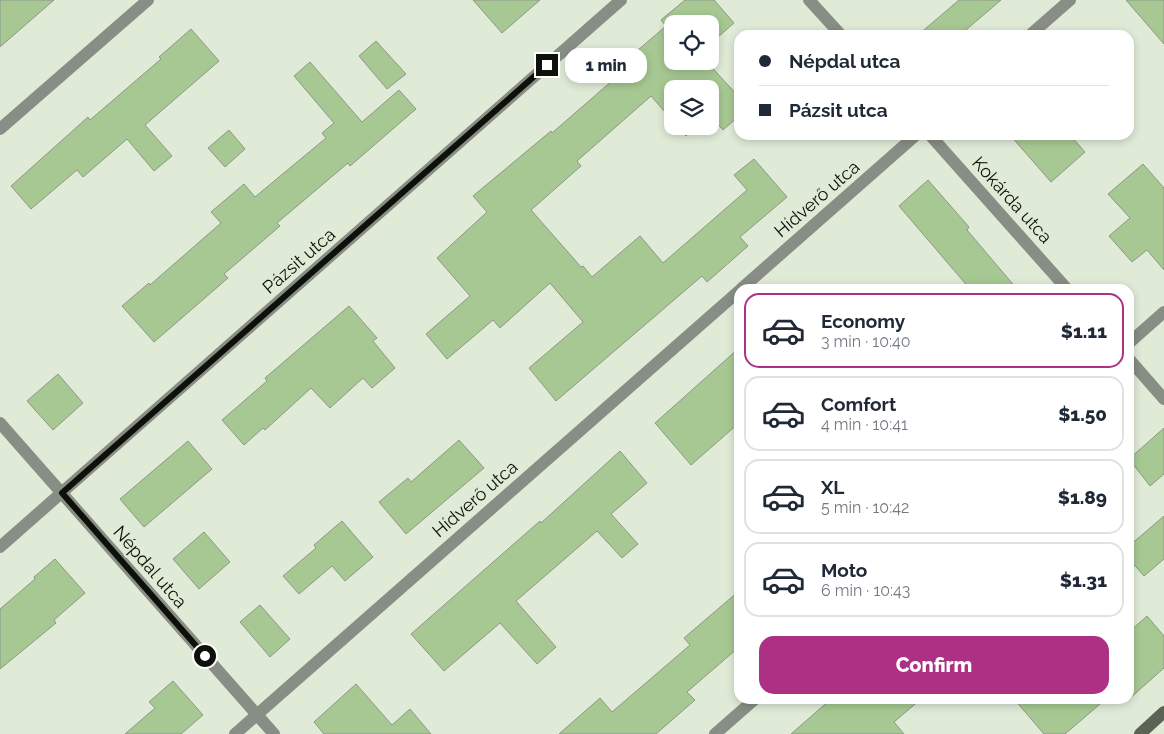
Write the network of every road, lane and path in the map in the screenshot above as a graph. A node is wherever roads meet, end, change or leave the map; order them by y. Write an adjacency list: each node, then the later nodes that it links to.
1 (148, 0): 7 (street)
2 (621, 0): 18 (street, Pázsit utca)
3 (809, 0): 5 (street)
4 (1070, 0): 6 (street)
5 (836, 30)
6 (1036, 30)
7 (0, 129)
8 (910, 140): 10 (street, Hídverő utca)
9 (934, 140): 11 (street, Kokárda utca)
10 (747, 284)
11 (1063, 284)
12 (734, 295): 22 (street, Hídverő utca)
13 (1164, 312): 14 (street)
14 (1134, 339)
15 (1134, 365): 16 (street)
16 (1164, 398)
17 (0, 423): 18 (street, Népdal utca)
18 (62, 493): 19 (street, Pázsit utca); 22 (street, Népdal utca)
19 (0, 547)
20 (749, 704): 25 (street)
21 (1164, 712): 26 (street)
22 (257, 715): 23 (street, Hídverő utca); 24 (street, Népdal utca)
23 (235, 734)
24 (274, 734)
25 (715, 734)
26 (1140, 734)

